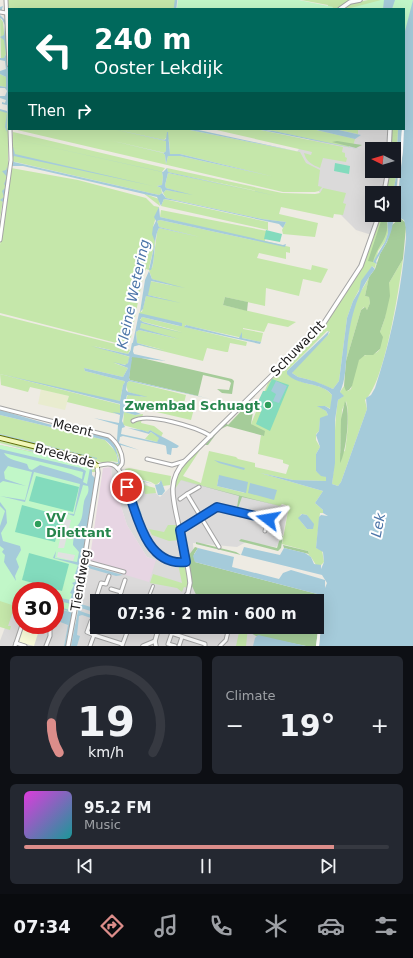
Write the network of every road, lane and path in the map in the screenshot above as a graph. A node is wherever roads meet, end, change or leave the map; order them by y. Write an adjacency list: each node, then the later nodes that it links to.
1 (6, 0): 5 (street)
2 (360, 0): 3 (street)
3 (341, 8)
4 (0, 12): 5 (street)
5 (6, 13): 6 (street)
6 (8, 48)
7 (10, 130): 11 (street)
8 (390, 130): 9 (street)
9 (389, 142)
10 (376, 222): 14 (street, Schuwacht)
11 (0, 240)
12 (0, 408): 19 (street, Meent)
13 (133, 421): 14 (street)
14 (211, 436): 17 (street, Schuwacht)
15 (0, 439): 18 (main road, Breekade)
16 (147, 459): 17 (street)
17 (185, 461): 24 (street, Schuwacht)
18 (97, 466): 19 (street, Breekade); 27 (street, Tiendweg)
19 (118, 469): 28 (street)
20 (199, 487): 21 (street)
21 (187, 494): 22 (street); 23 (street)
22 (180, 499)
23 (200, 518): 24 (street); 25 (street); 26 (street)
24 (180, 530): 28 (street)
25 (265, 531)
26 (219, 547)
27 (84, 561): 29 (street); 51 (street, Tiendweg)
28 (186, 562): 37 (street)
29 (124, 572)
30 (109, 576): 35 (street)
31 (125, 580): 34 (street)
32 (154, 586): 36 (street)
33 (110, 589): 34 (street)
34 (121, 592)
35 (97, 594)
36 (150, 594)
37 (187, 594)
38 (90, 624): 39 (street)
39 (90, 633)
40 (19, 634): 50 (street)
41 (50, 634): 54 (street)
42 (126, 634): 52 (street)
43 (157, 634): 49 (street)
44 (171, 634): 58 (street)
45 (174, 634): 48 (street)
46 (227, 634): 61 (street)
47 (94, 635): 52 (street); 55 (street)
48 (182, 637): 59 (street); 60 (street)
49 (155, 641): 56 (street); 57 (street)
50 (16, 645): 53 (street)
51 (68, 645)
52 (122, 645)
53 (25, 646)
54 (46, 646)
55 (90, 646)
56 (143, 646)
57 (156, 646)
58 (174, 646)
59 (179, 646)
60 (205, 646)
61 (220, 646)

